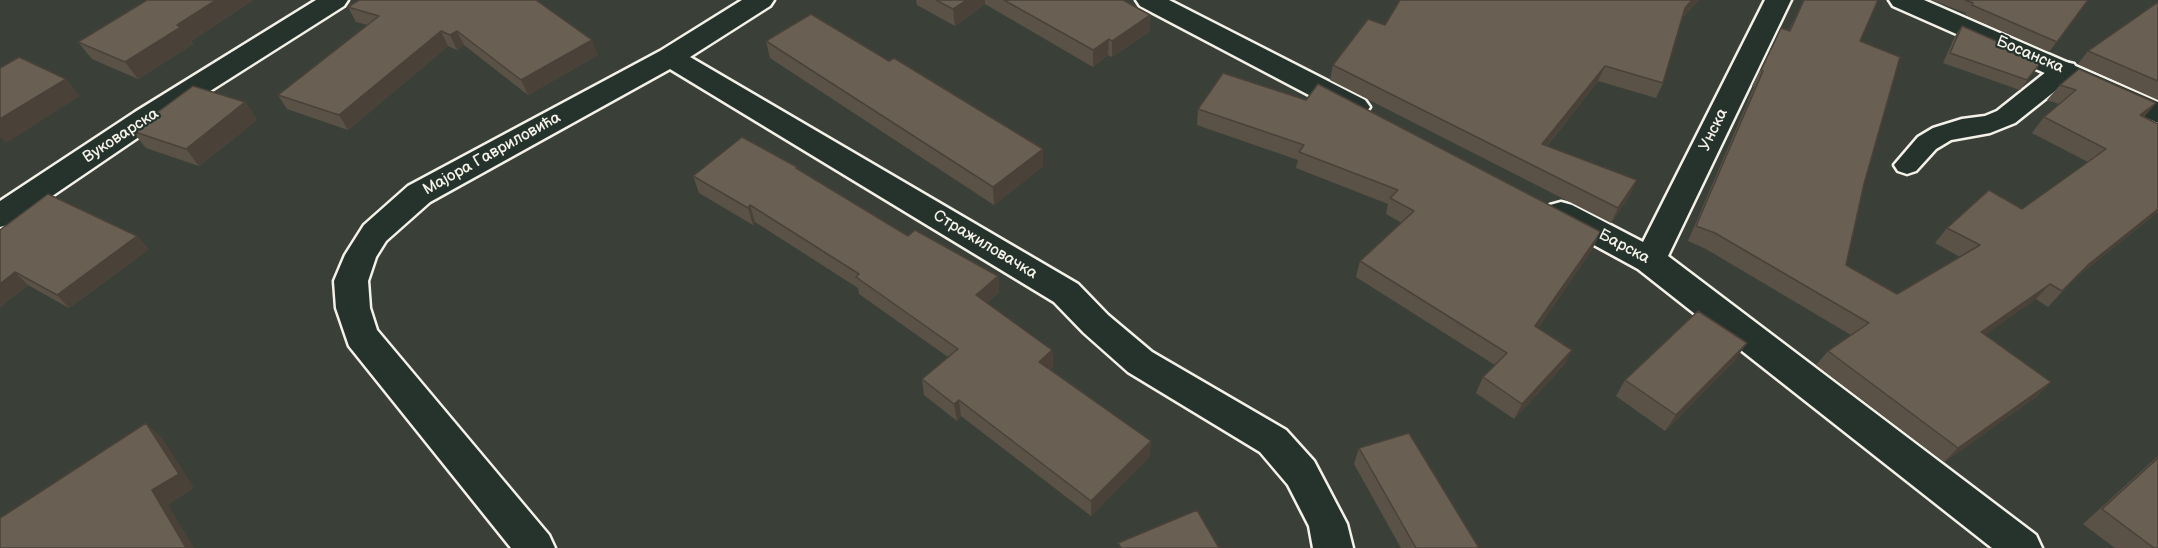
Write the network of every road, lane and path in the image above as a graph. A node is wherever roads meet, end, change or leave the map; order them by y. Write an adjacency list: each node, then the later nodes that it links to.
1 (335, 0): 12 (street, Вуковарска)
2 (761, 0): 6 (street)
3 (1149, 0): 9 (street)
4 (1778, 0): 13 (street, Унска)
5 (1902, 0): 7 (street, Босанска)
6 (670, 57): 14 (street, Мајора Гавриловића); 15 (street, Стражиловачка)
7 (2065, 70): 8 (street, Босанска); 10 (lane)
8 (2158, 112)
9 (1379, 119)
10 (1907, 165)
11 (1536, 200): 13 (street, Барска)
12 (0, 216)
13 (1650, 260): 16 (street, Барска)
14 (535, 548)
15 (1334, 548)
16 (2022, 548)

